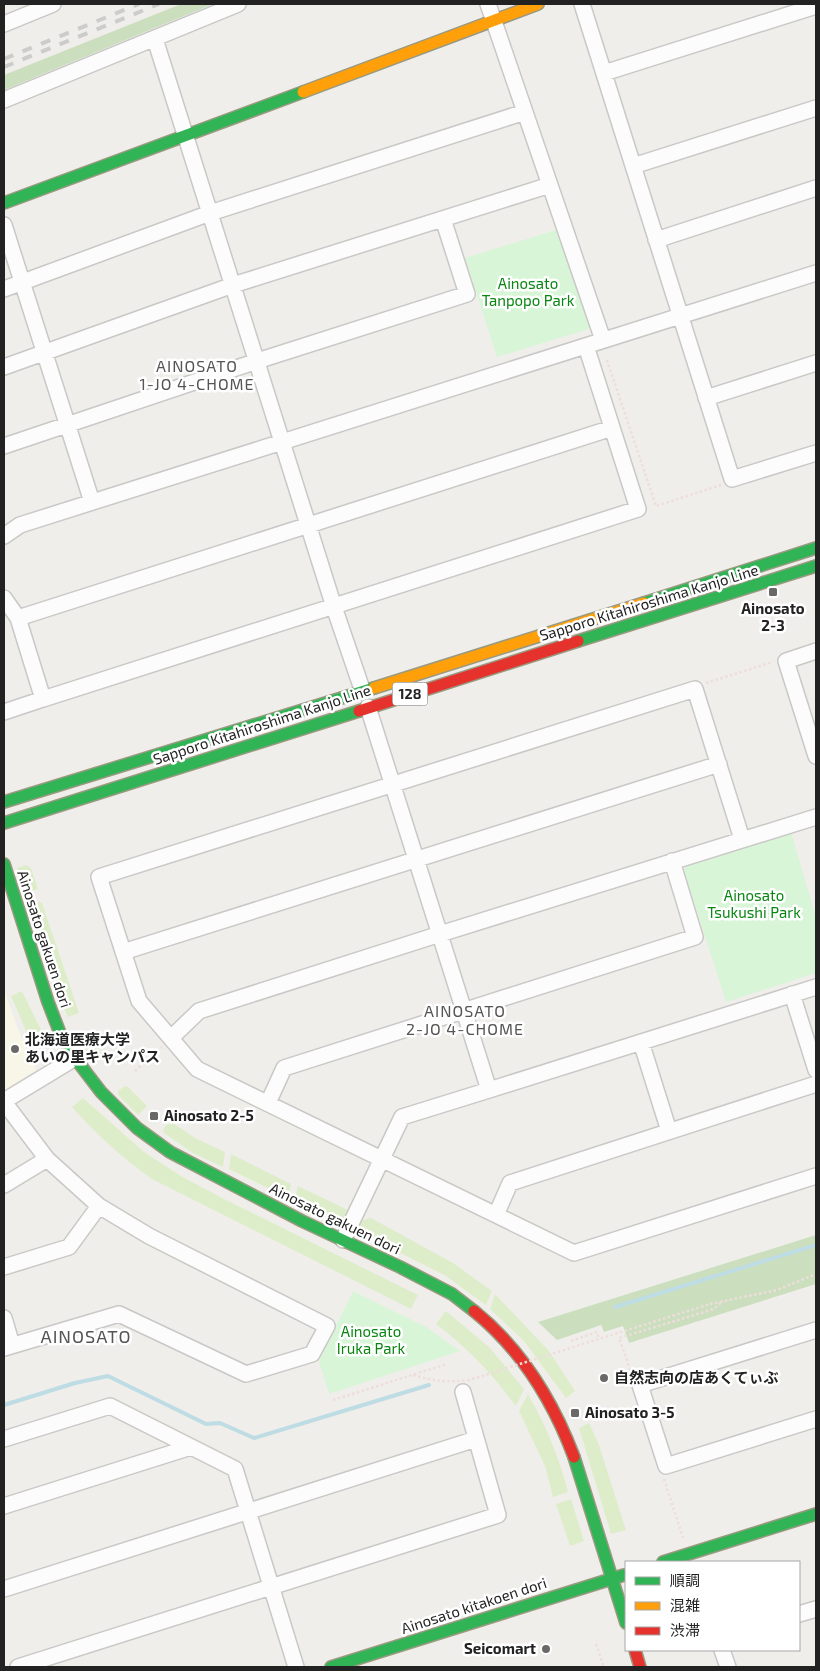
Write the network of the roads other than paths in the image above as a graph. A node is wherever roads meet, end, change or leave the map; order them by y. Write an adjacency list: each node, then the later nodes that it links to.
1 (52, 4): 8 (street)
2 (238, 4): 9 (street)
3 (488, 4): 7 (street)
4 (538, 4): 7 (street)
5 (582, 4): 10 (street)
6 (816, 6): 10 (street)
7 (494, 20): 13 (street); 14 (street)
8 (4, 24)
9 (155, 39): 11 (street); 14 (street)
10 (604, 73): 15 (street)
11 (4, 100)
12 (816, 108): 15 (street)
13 (525, 112): 16 (street); 19 (street)
14 (185, 135): 18 (street); 19 (street)
15 (633, 166): 22 (street)
16 (550, 185): 20 (street); 28 (street)
17 (816, 188): 22 (street)
18 (4, 203)
19 (210, 213): 24 (street); 25 (street)
20 (443, 219): 25 (street); 31 (street)
21 (4, 225): 24 (street)
22 (656, 240): 27 (street)
23 (816, 273): 27 (street)
24 (22, 282): 26 (street); 30 (street)
25 (233, 285): 30 (street); 31 (street)
26 (4, 289)
27 (680, 316): 28 (street); 34 (street)
28 (603, 340): 29 (street)
29 (586, 346): 36 (street); 37 (street)
30 (45, 353): 33 (street); 35 (street)
31 (257, 361): 35 (street); 37 (street)
32 (816, 362): 34 (street)
33 (4, 367)
34 (706, 398): 39 (street)
35 (68, 425): 38 (street); 40 (street)
36 (612, 428): 41 (street); 46 (street)
37 (283, 443): 40 (street); 41 (street)
38 (4, 446)
39 (816, 453)
40 (92, 502): 42 (street)
41 (308, 524): 46 (street); 47 (street)
42 (4, 536)
43 (816, 548): 49 (street, Sapporo Kitahiroshima Kanjo Line / 128)
44 (816, 566): 51 (street, Sapporo Kitahiroshima Kanjo Line / 128)
45 (4, 598): 47 (street)
46 (334, 607): 49 (street); 50 (street)
47 (18, 618): 50 (street)
48 (816, 651): 53 (street)
49 (363, 692): 57 (street, Sapporo Kitahiroshima Kanjo Line / 128)
50 (43, 699): 52 (street)
51 (368, 707): 56 (street); 59 (street, Sapporo Kitahiroshima Kanjo Line / 128)
52 (4, 712)
53 (813, 734): 54 (street)
54 (816, 756)
55 (718, 764): 56 (street); 60 (street); 61 (street)
56 (393, 784): 61 (street); 65 (street)
57 (4, 802)
58 (816, 817): 60 (street)
59 (4, 822)
60 (742, 839): 62 (street)
61 (417, 860): 64 (street); 65 (street)
62 (672, 861): 64 (street); 68 (street)
63 (4, 864): 71 (street, Ainosato gakuen dori)
64 (440, 934): 68 (street); 69 (street)
65 (123, 952): 69 (street)
66 (816, 987): 67 (street)
67 (792, 994): 70 (street); 72 (street)
68 (463, 1010): 74 (street); 76 (street)
69 (167, 1042): 76 (street)
70 (641, 1042): 74 (street); 77 (street)
71 (75, 1058): 75 (street); 84 (street, Ainosato gakuen dori)
72 (816, 1070)
73 (816, 1084): 77 (street)
74 (489, 1090): 79 (street)
75 (4, 1102): 78 (street)
76 (268, 1103): 79 (street)
77 (669, 1131): 83 (street)
78 (47, 1159): 81 (street); 82 (street)
79 (382, 1159): 83 (street); 84 (street)
80 (816, 1176): 83 (street)
81 (4, 1185)
82 (99, 1206): 85 (street); 88 (street)
83 (496, 1215)
84 (343, 1240): 99 (street, Ainosato gakuen dori)
85 (4, 1267)
86 (4, 1318): 88 (street)
87 (816, 1330): 90 (street)
88 (8, 1347)
89 (463, 1392): 92 (street)
90 (816, 1419)
91 (4, 1438): 93 (street)
92 (476, 1438): 95 (street); 100 (street)
93 (191, 1447): 94 (street); 95 (street)
94 (4, 1506)
95 (248, 1512): 100 (street); 101 (street)
96 (816, 1514): 97 (street)
97 (666, 1561)
98 (625, 1574): 99 (street, Ainosato kitakoen dori)
99 (612, 1578): 104 (street, Ainosato gakuen dori); 109 (street, Ainosato kitakoen dori)
100 (271, 1587): 107 (street); 108 (street)
101 (4, 1589)
102 (816, 1609): 103 (street)
103 (800, 1614)
104 (625, 1620)
105 (635, 1651): 110 (street)
106 (722, 1651): 111 (street)
107 (18, 1667)
108 (296, 1667)
109 (331, 1667)
110 (640, 1667)
111 (728, 1667)

